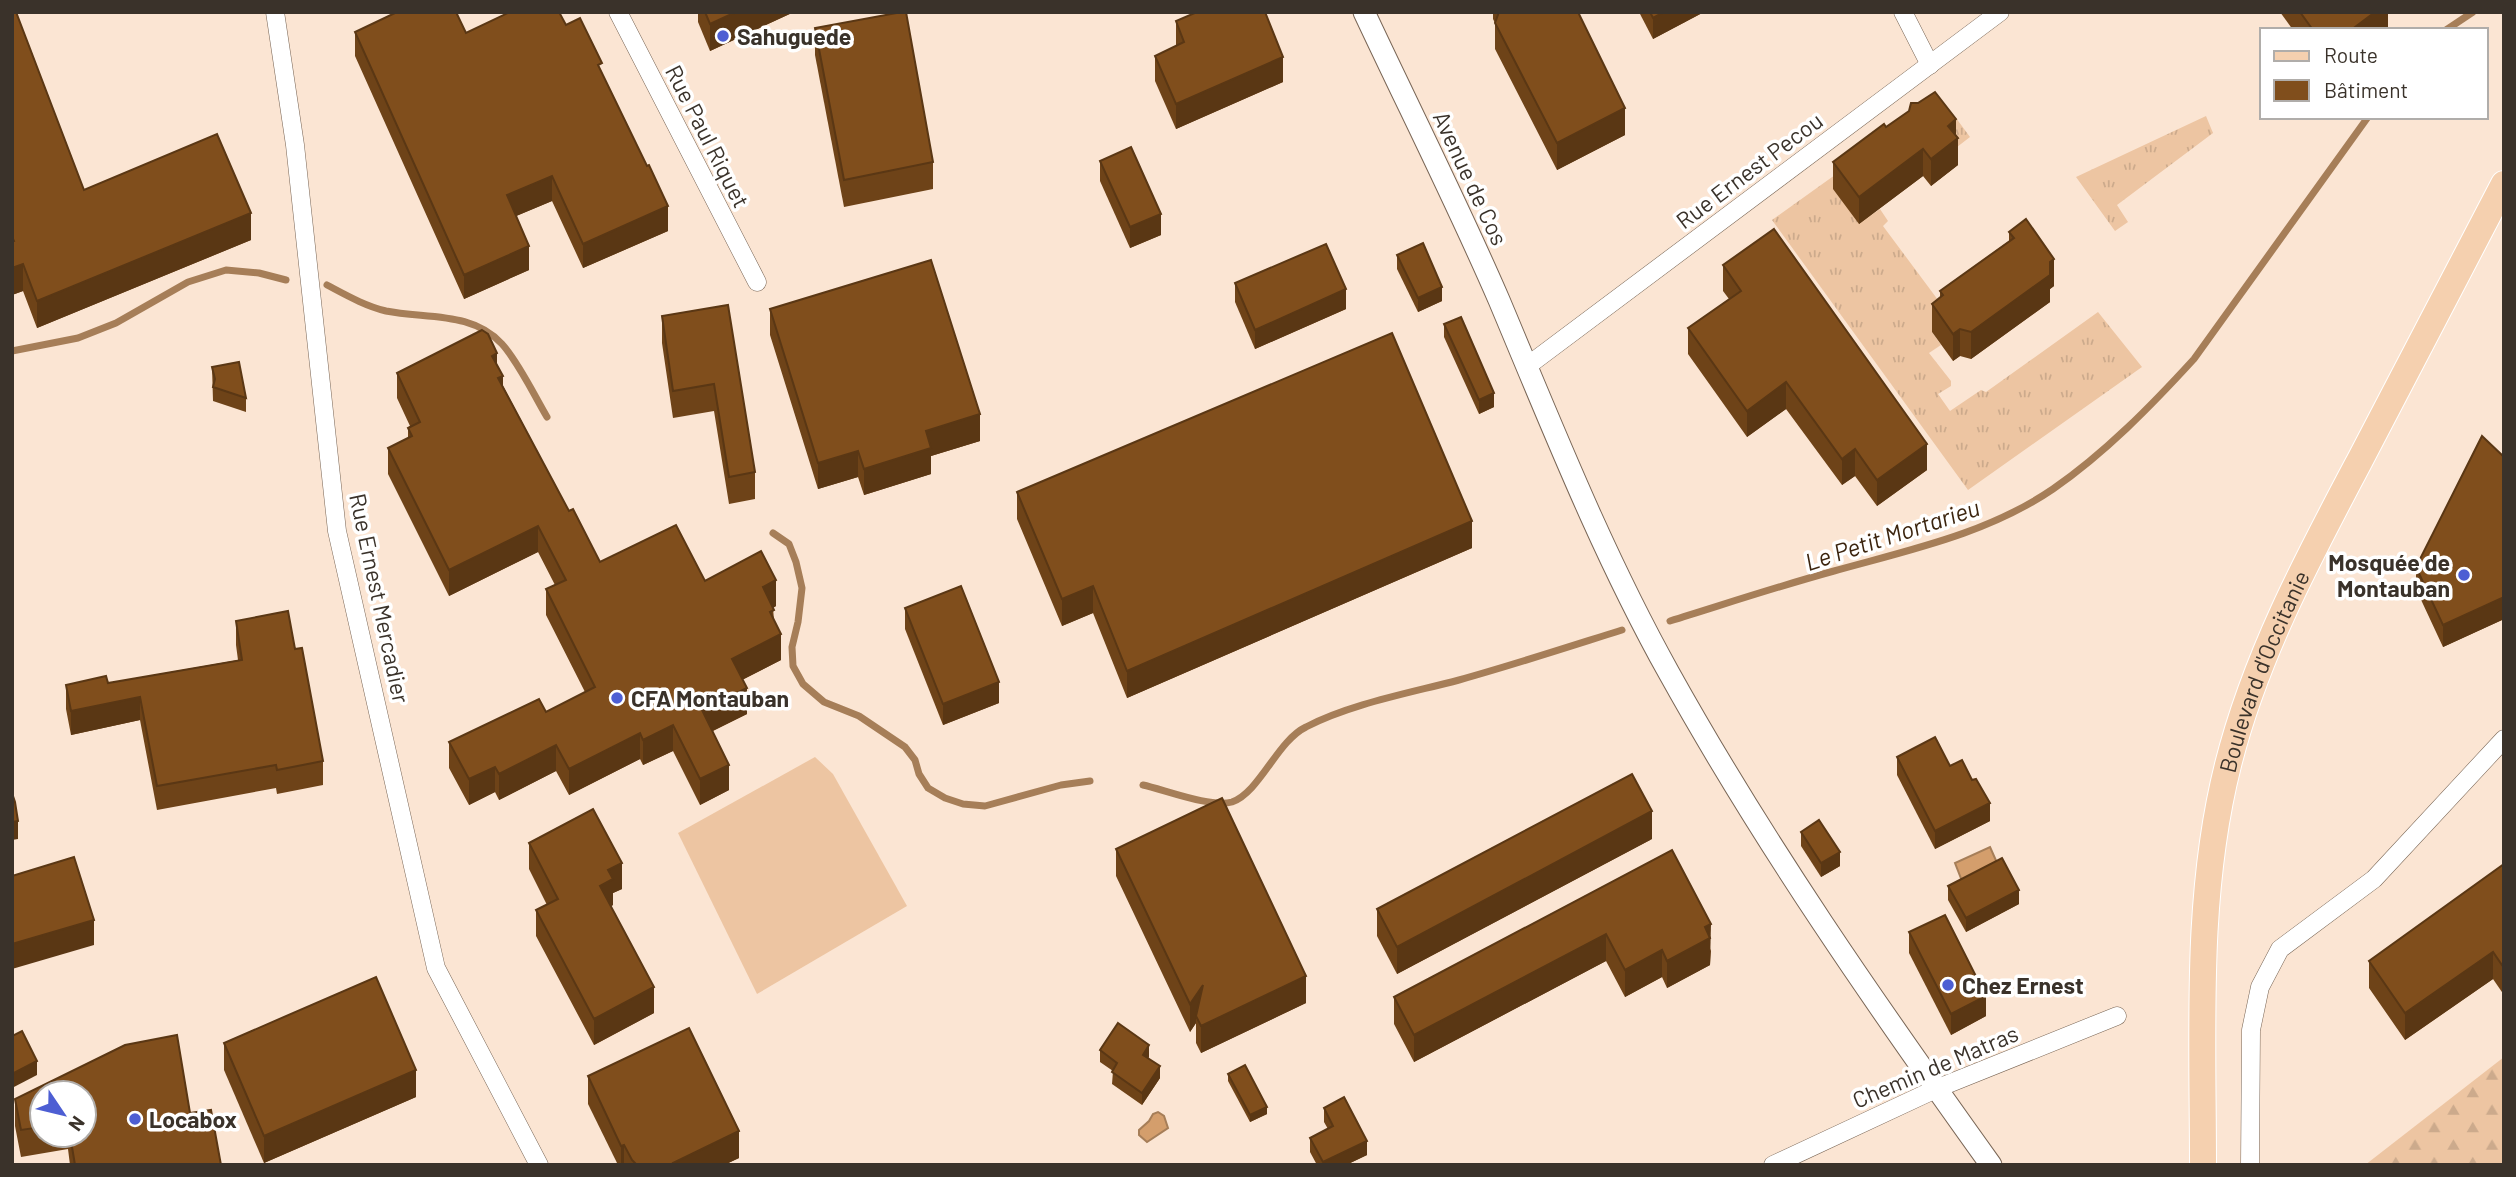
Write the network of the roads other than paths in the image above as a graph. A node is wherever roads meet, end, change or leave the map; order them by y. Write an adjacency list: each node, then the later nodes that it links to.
1 (275, 12): 13 (street, Rue Ernest Mercadier)
2 (618, 12): 8 (street, Rue Paul Riquet)
3 (1364, 12): 9 (street, Avenue de Cos)
4 (1903, 12): 6 (street)
5 (2000, 12): 6 (street, Rue Ernest Pecou)
6 (1930, 65): 9 (street, Rue Ernest Pecou)
7 (2504, 184): 16 (main road, Boulevard d'Occitanie)
8 (757, 282)
9 (1526, 367): 12 (street, Avenue de Cos)
10 (2504, 739): 17 (street)
11 (2117, 1016): 12 (street, Chemin de Matras)
12 (1938, 1088): 14 (street, Chemin de Matras); 15 (street, Avenue de Cos)
13 (539, 1165)
14 (1773, 1165)
15 (1992, 1165)
16 (2203, 1165)
17 (2250, 1165)

